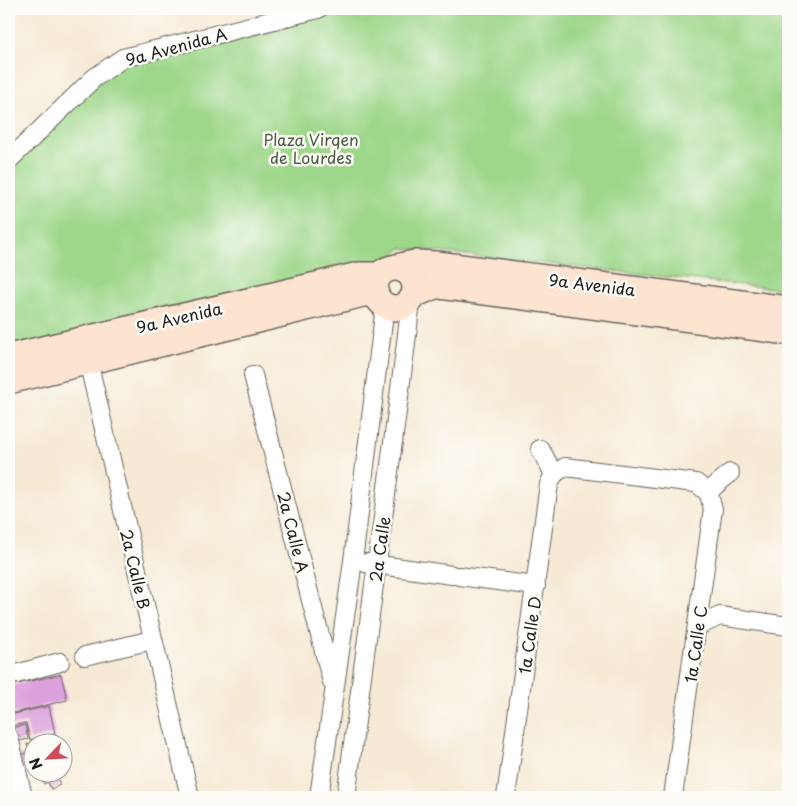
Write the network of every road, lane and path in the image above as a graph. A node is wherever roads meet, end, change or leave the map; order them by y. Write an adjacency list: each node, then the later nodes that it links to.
1 (318, 9): 2 (street, 9a Avenida A)
2 (9, 160)
3 (384, 285): 4 (main road); 4 (main road); 5 (main road, 9a Avenida); 7 (main road, 9a Avenida); 9 (street, 2a Calle)
4 (412, 298): 6 (main road, 9a Avenida); 10 (street, 2a Calle)
5 (788, 309)
6 (788, 332)
7 (85, 350): 8 (main road, 9a Avenida); 12 (main road, 9a Avenida); 24 (street, 2a Calle B)
8 (9, 357)
9 (378, 367): 10 (street); 17 (street, 2a Calle)
10 (403, 369): 18 (street, 2a Calle)
11 (254, 375): 28 (street, 2a Calle A)
12 (9, 380)
13 (540, 449): 15 (street)
14 (730, 472): 16 (street)
15 (554, 474): 16 (street); 19 (street, 1a Calle D)
16 (708, 492): 20 (street, 1a Calle C)
17 (353, 562): 18 (street); 28 (street, 2a Calle)
18 (377, 564): 19 (street); 33 (street, 2a Calle)
19 (536, 586): 34 (street, 1a Calle D)
20 (703, 592): 21 (street); 22 (street, 1a Calle C)
21 (788, 615)
22 (698, 626): 23 (street); 35 (street, 1a Calle C)
23 (788, 626)
24 (152, 640): 25 (street); 31 (street, 2a Calle B)
25 (85, 656)
26 (60, 662): 27 (street)
27 (9, 676)
28 (334, 690): 32 (street, 2a Calle)
29 (9, 737): 30 (street)
30 (23, 797)
31 (190, 797)
32 (319, 797)
33 (346, 797)
34 (506, 797)
35 (673, 797)

